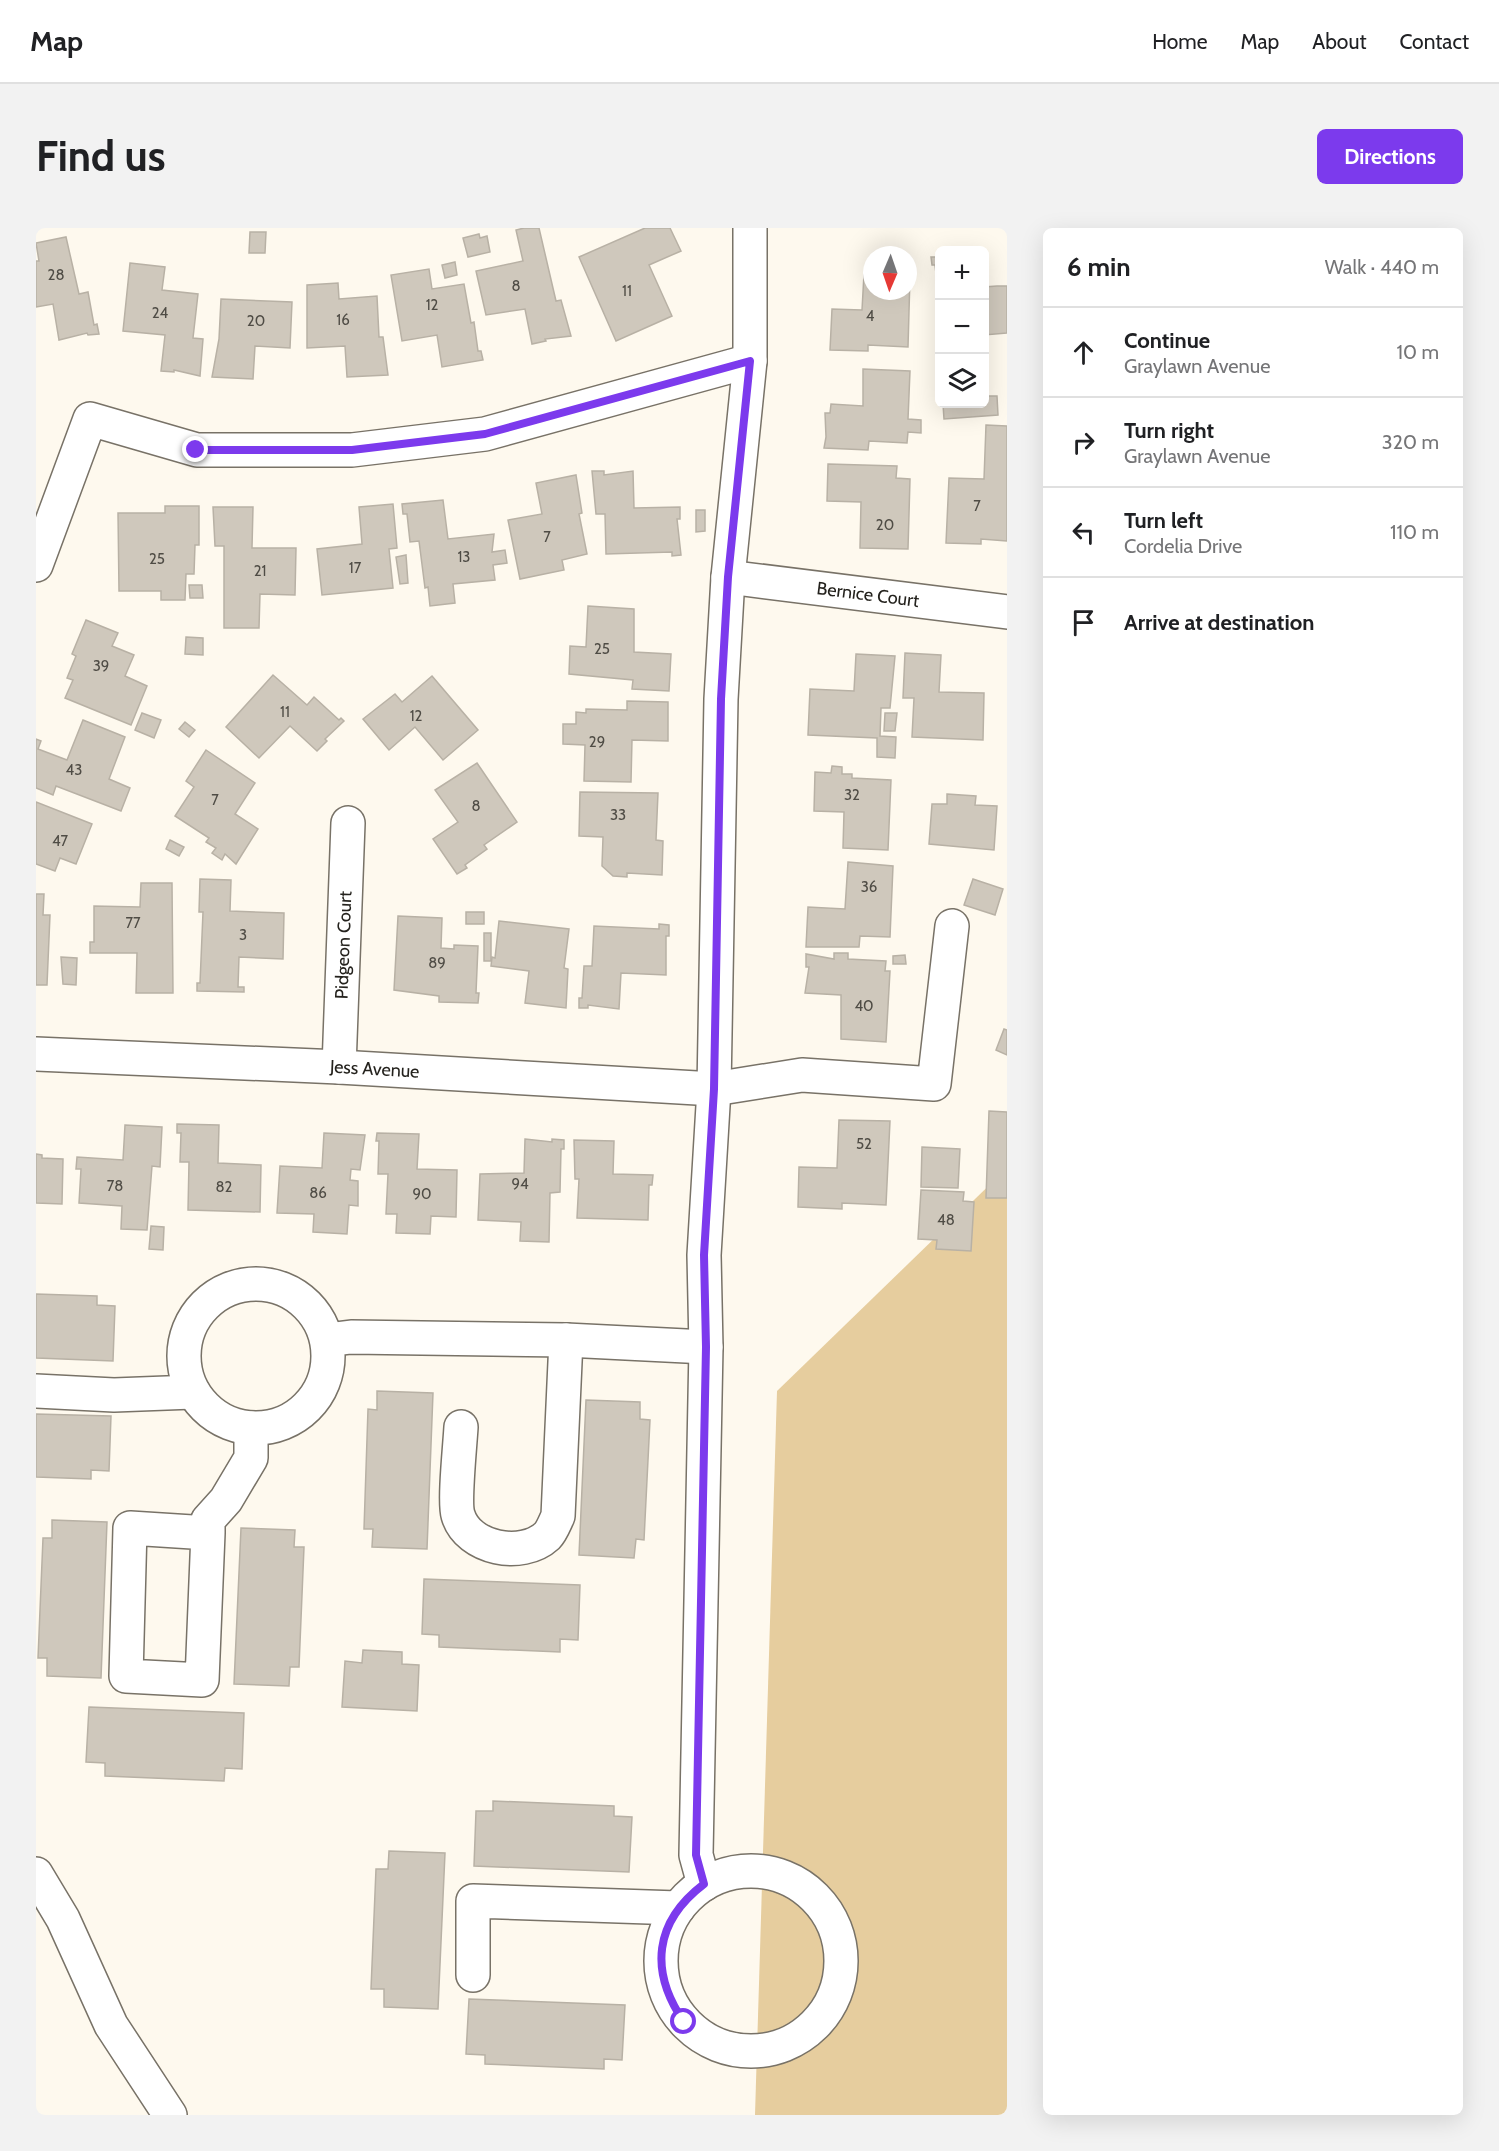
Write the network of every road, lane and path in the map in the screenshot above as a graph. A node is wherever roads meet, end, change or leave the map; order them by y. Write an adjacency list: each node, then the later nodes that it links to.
1 (750, 228): 2 (street)
2 (750, 361): 3 (street); 4 (street)
3 (36, 565)
4 (728, 577): 5 (street, Bernice Court); 10 (street)
5 (1007, 612)
6 (348, 823): 9 (street, Pidgeon Court)
7 (952, 926): 10 (street, Jess Avenue)
8 (36, 1054): 9 (street, Jess Avenue)
9 (339, 1067): 10 (street, Jess Avenue)
10 (714, 1089): 13 (street)
11 (327, 1340): 12 (street); 15 (street); 17 (street)
12 (566, 1340): 13 (street); 16 (street)
13 (706, 1347): 20 (street)
14 (36, 1391): 15 (street)
15 (193, 1392): 17 (street)
16 (461, 1427)
17 (251, 1428): 18 (street)
18 (208, 1533): 18 (street)
19 (36, 1874): 23 (street)
20 (704, 1884): 21 (street); 21 (street)
21 (678, 1908): 22 (street)
22 (473, 1975)
23 (170, 2115)

